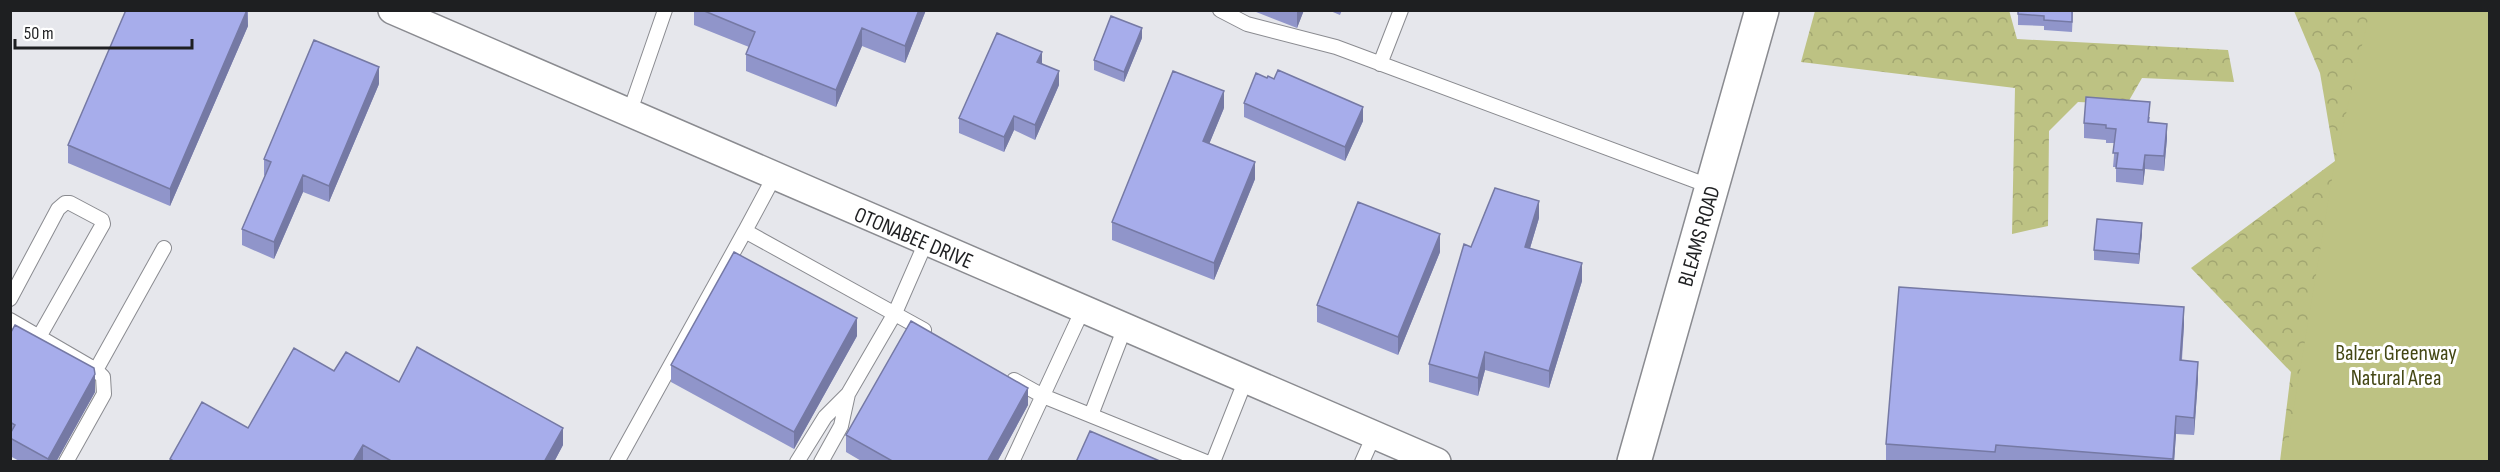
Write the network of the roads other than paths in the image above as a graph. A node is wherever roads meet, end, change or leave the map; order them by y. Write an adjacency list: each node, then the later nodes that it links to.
1 (392, 10): 7 (street, OTONABEE DRIVE)
2 (665, 10): 7 (lane)
3 (1220, 10): 6 (lane)
4 (1401, 10): 6 (lane)
5 (1762, 10): 9 (main road, BLEAMS ROAD)
6 (1380, 64): 9 (lane)
7 (629, 114): 8 (street, OTONABEE DRIVE)
8 (774, 177): 10 (lane); 11 (street, OTONABEE DRIVE)
9 (1712, 187): 36 (main road, BLEAMS ROAD)
10 (745, 231): 15 (lane); 28 (lane)
11 (926, 242): 14 (street, OTONABEE DRIVE); 15 (lane)
12 (164, 248): 20 (lane)
13 (10, 299): 19 (lane)
14 (1083, 309): 17 (street, OTONABEE DRIVE); 24 (lane)
15 (895, 313): 18 (lane); 23 (lane)
16 (10, 320): 19 (lane)
17 (1125, 327): 22 (street, OTONABEE DRIVE); 25 (lane)
18 (934, 335)
19 (39, 337): 20 (lane)
20 (96, 370): 27 (lane)
21 (1003, 374): 24 (lane)
22 (1246, 379): 26 (street, OTONABEE DRIVE); 33 (lane)
23 (848, 394): 29 (lane); 30 (lane)
24 (1042, 396): 25 (lane); 31 (lane)
25 (1091, 415): 32 (lane)
26 (1374, 435): 34 (lane); 35 (street, OTONABEE DRIVE)
27 (66, 462)
28 (616, 462)
29 (797, 462)
30 (821, 462)
31 (1012, 462)
32 (1206, 462)
33 (1213, 462)
34 (1362, 462)
35 (1437, 462)
36 (1634, 462)

